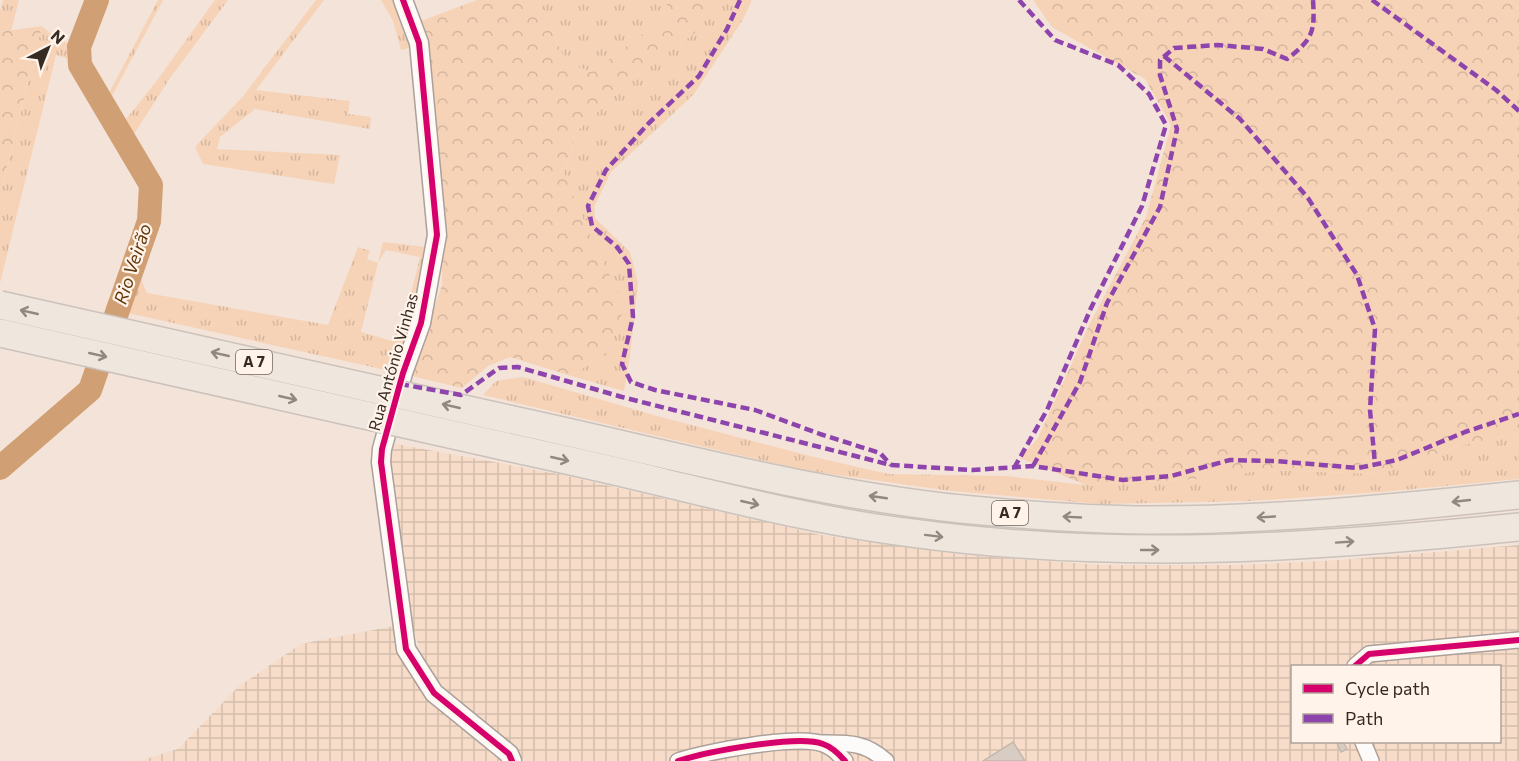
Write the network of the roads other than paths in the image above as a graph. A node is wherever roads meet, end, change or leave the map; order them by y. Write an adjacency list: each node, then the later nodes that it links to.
1 (403, 0): 10 (street, Rua António Vinhas)
2 (0, 305): 4 (highway, A 7, one-way to 2, bridge)
3 (0, 333): 5 (highway, A 7, one-way to 5, bridge)
4 (1519, 495)
5 (1519, 526)
6 (1519, 640): 7 (street)
7 (1356, 665)
8 (822, 743): 11 (street); 12 (street); 13 (street)
9 (1364, 743): 14 (street)
10 (512, 761)
11 (678, 761)
12 (844, 761)
13 (886, 761)
14 (1371, 761)

